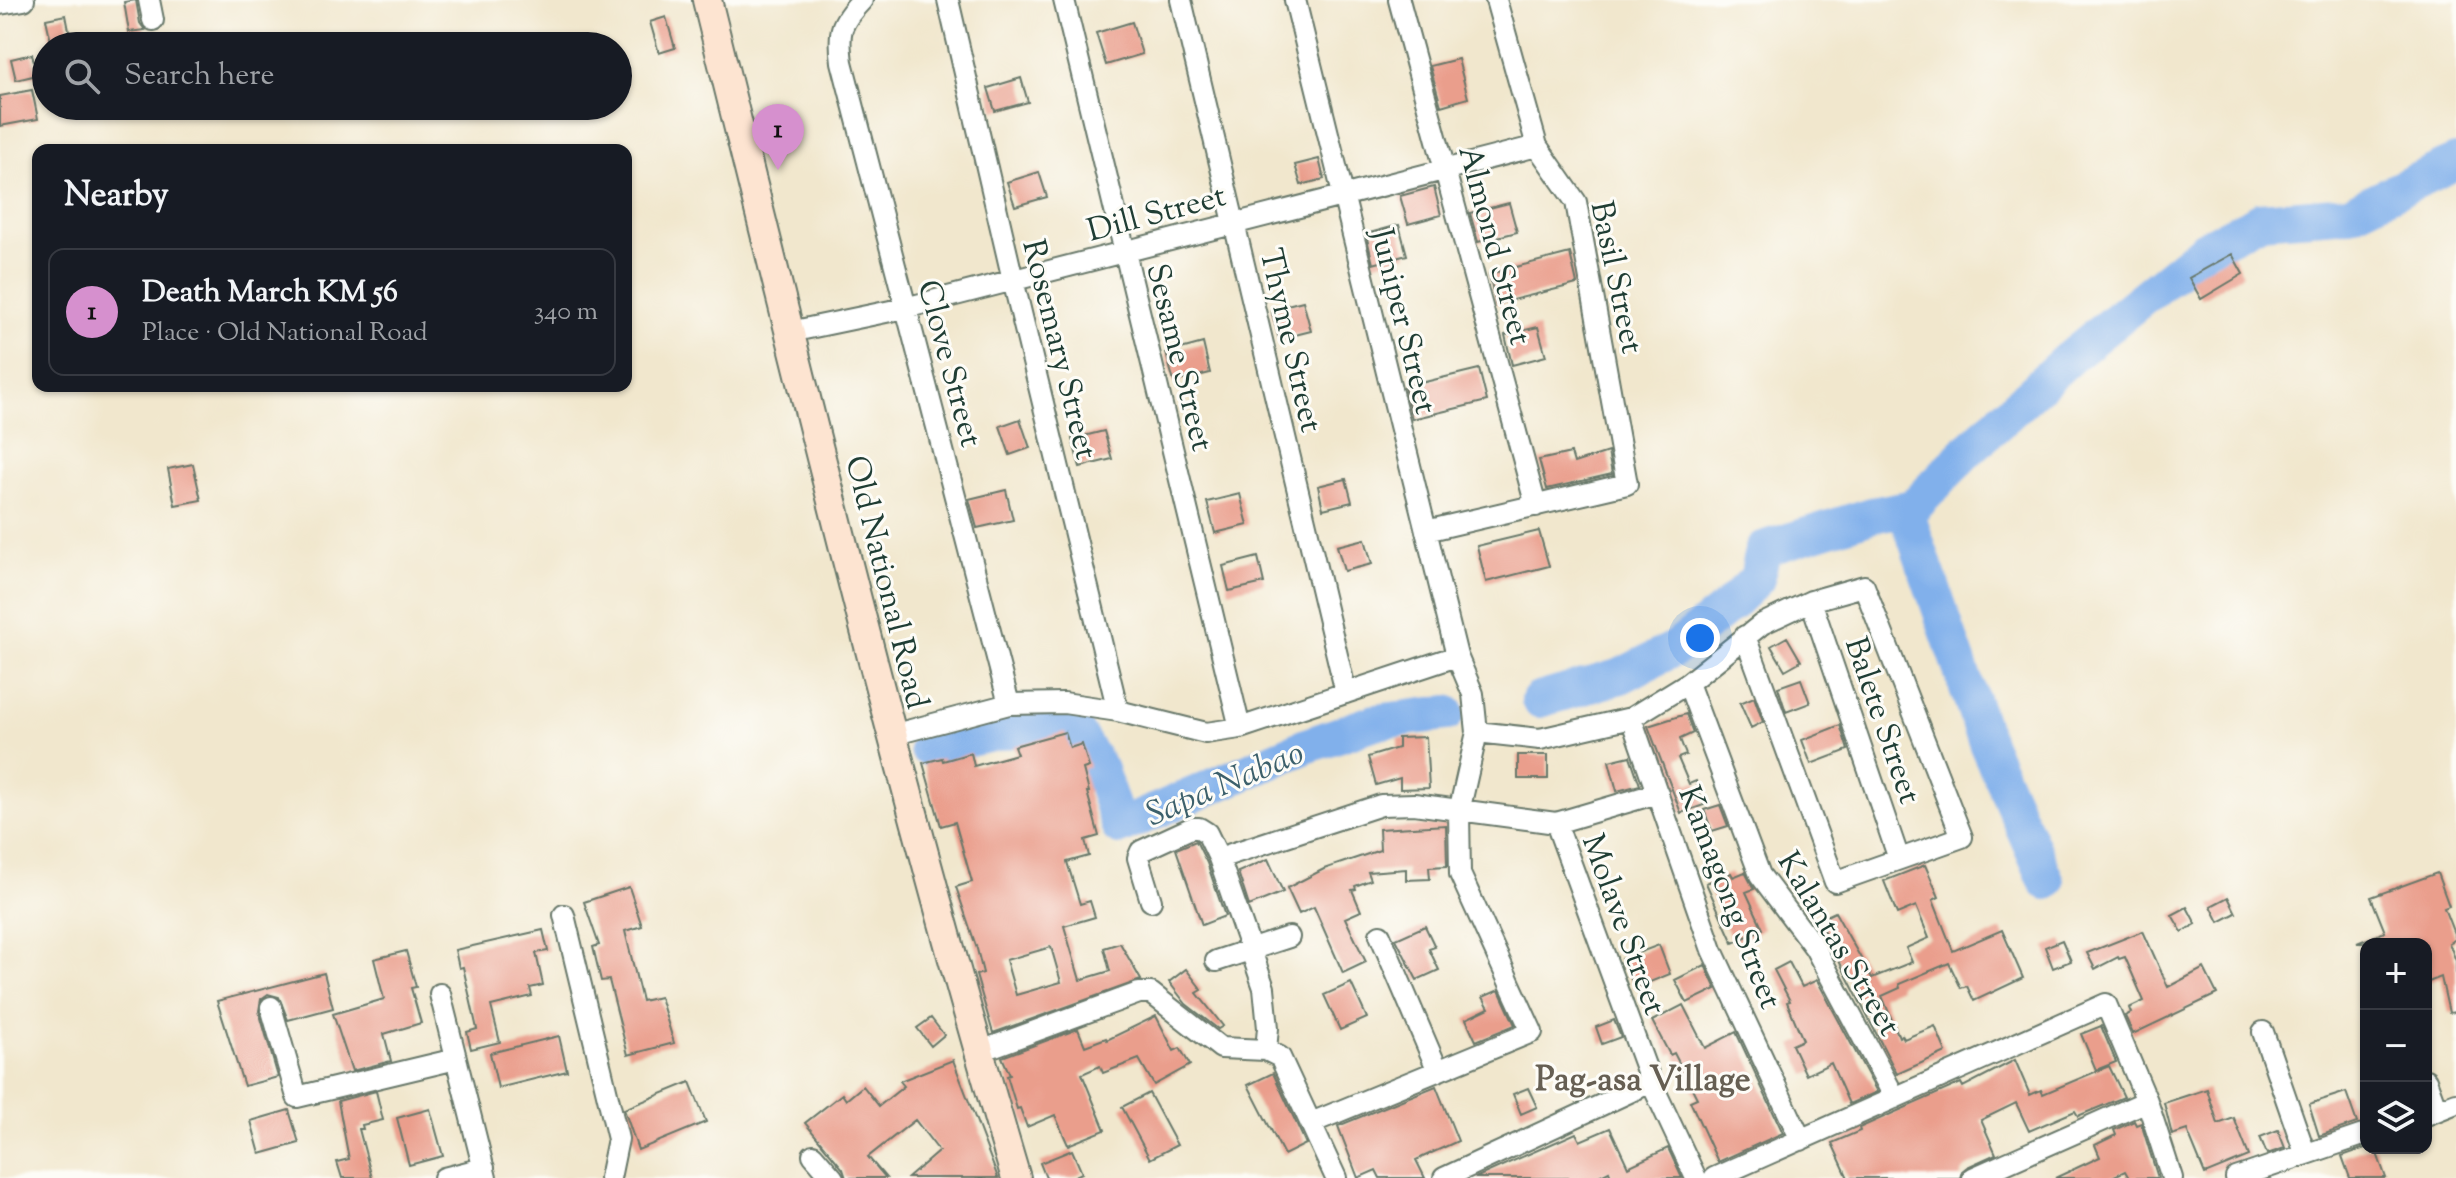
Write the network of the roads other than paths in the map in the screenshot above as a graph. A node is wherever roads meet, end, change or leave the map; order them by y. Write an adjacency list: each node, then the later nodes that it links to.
1 (24, 0): 10 (street)
2 (707, 0): 18 (main road, Old National Road)
3 (862, 0): 17 (street, Clove Street)
4 (948, 0): 16 (street, Rosemary Street)
5 (1064, 0): 15 (street, Sesame Street)
6 (1181, 0): 14 (street, Thyme Street)
7 (1295, 0): 13 (street, Juniper Street)
8 (1399, 0): 12 (street, Almond Street)
9 (1496, 0): 11 (street, Basil Street)
10 (0, 4)
11 (1537, 146): 12 (street, Dill Street); 19 (street, Basil Street)
12 (1444, 169): 13 (street, Dill Street); 19 (street, Almond Street)
13 (1343, 195): 14 (street, Dill Street); 20 (street, Juniper Street)
14 (1233, 223): 15 (street, Dill Street); 25 (street, Thyme Street)
15 (1125, 251): 16 (street, Dill Street); 29 (street, Sesame Street)
16 (1013, 280): 17 (street, Dill Street); 27 (street, Rosemary Street)
17 (905, 308): 18 (street, Dill Street); 26 (street, Clove Street)
18 (790, 332): 31 (main road, Old National Road)
19 (1536, 506): 20 (street)
20 (1426, 531): 23 (street, Juniper Street)
21 (1811, 601): 22 (street); 36 (street, Balete Street); 36 (street)
22 (1745, 636): 24 (street); 36 (street)
23 (1457, 656): 25 (street); 30 (street, Juniper Street)
24 (1688, 683): 28 (street); 51 (street, Kalantas Street)
25 (1346, 693): 29 (street)
26 (1009, 704): 27 (street); 31 (street)
27 (1118, 711): 29 (street)
28 (1631, 718): 30 (street); 32 (street, Kamagong Street)
29 (1240, 728)
30 (1477, 732): 33 (street, Juniper Street)
31 (892, 735): 47 (main road, Old National Road)
32 (1658, 793): 34 (street); 57 (street, Kamagong Street)
33 (1459, 812): 34 (street); 35 (street); 49 (street, Juniper Street)
34 (1556, 823): 50 (street, Molave Street)
35 (1219, 858): 37 (street); 41 (street)
36 (1899, 859)
37 (1151, 901)
38 (564, 915): 62 (street)
39 (1380, 935): 49 (street)
40 (1289, 937): 41 (street)
41 (1250, 950): 42 (street); 46 (street)
42 (1216, 961)
43 (440, 994): 48 (street)
44 (271, 1007): 48 (street)
45 (2263, 1032): 58 (street)
46 (1266, 1050): 47 (street); 55 (street)
47 (978, 1052): 64 (main road, Old National Road)
48 (456, 1059): 60 (street)
49 (1438, 1071): 55 (street)
50 (1651, 1082): 66 (street); 67 (street, Molave Street)
51 (1895, 1098): 52 (street); 57 (street)
52 (2147, 1101): 69 (street); 70 (street)
53 (2456, 1103): 54 (street)
54 (2432, 1112)
55 (1311, 1123): 65 (street)
56 (2360, 1136): 58 (street)
57 (1801, 1140): 68 (street)
58 (2305, 1153): 71 (street)
59 (813, 1155): 63 (street)
60 (485, 1173): 61 (street)
61 (444, 1178)
62 (610, 1178)
63 (833, 1178)
64 (1016, 1178)
65 (1336, 1178)
66 (1444, 1178)
67 (1696, 1178)
68 (1714, 1178)
69 (1973, 1178)
70 (2172, 1178)
71 (2236, 1178)

